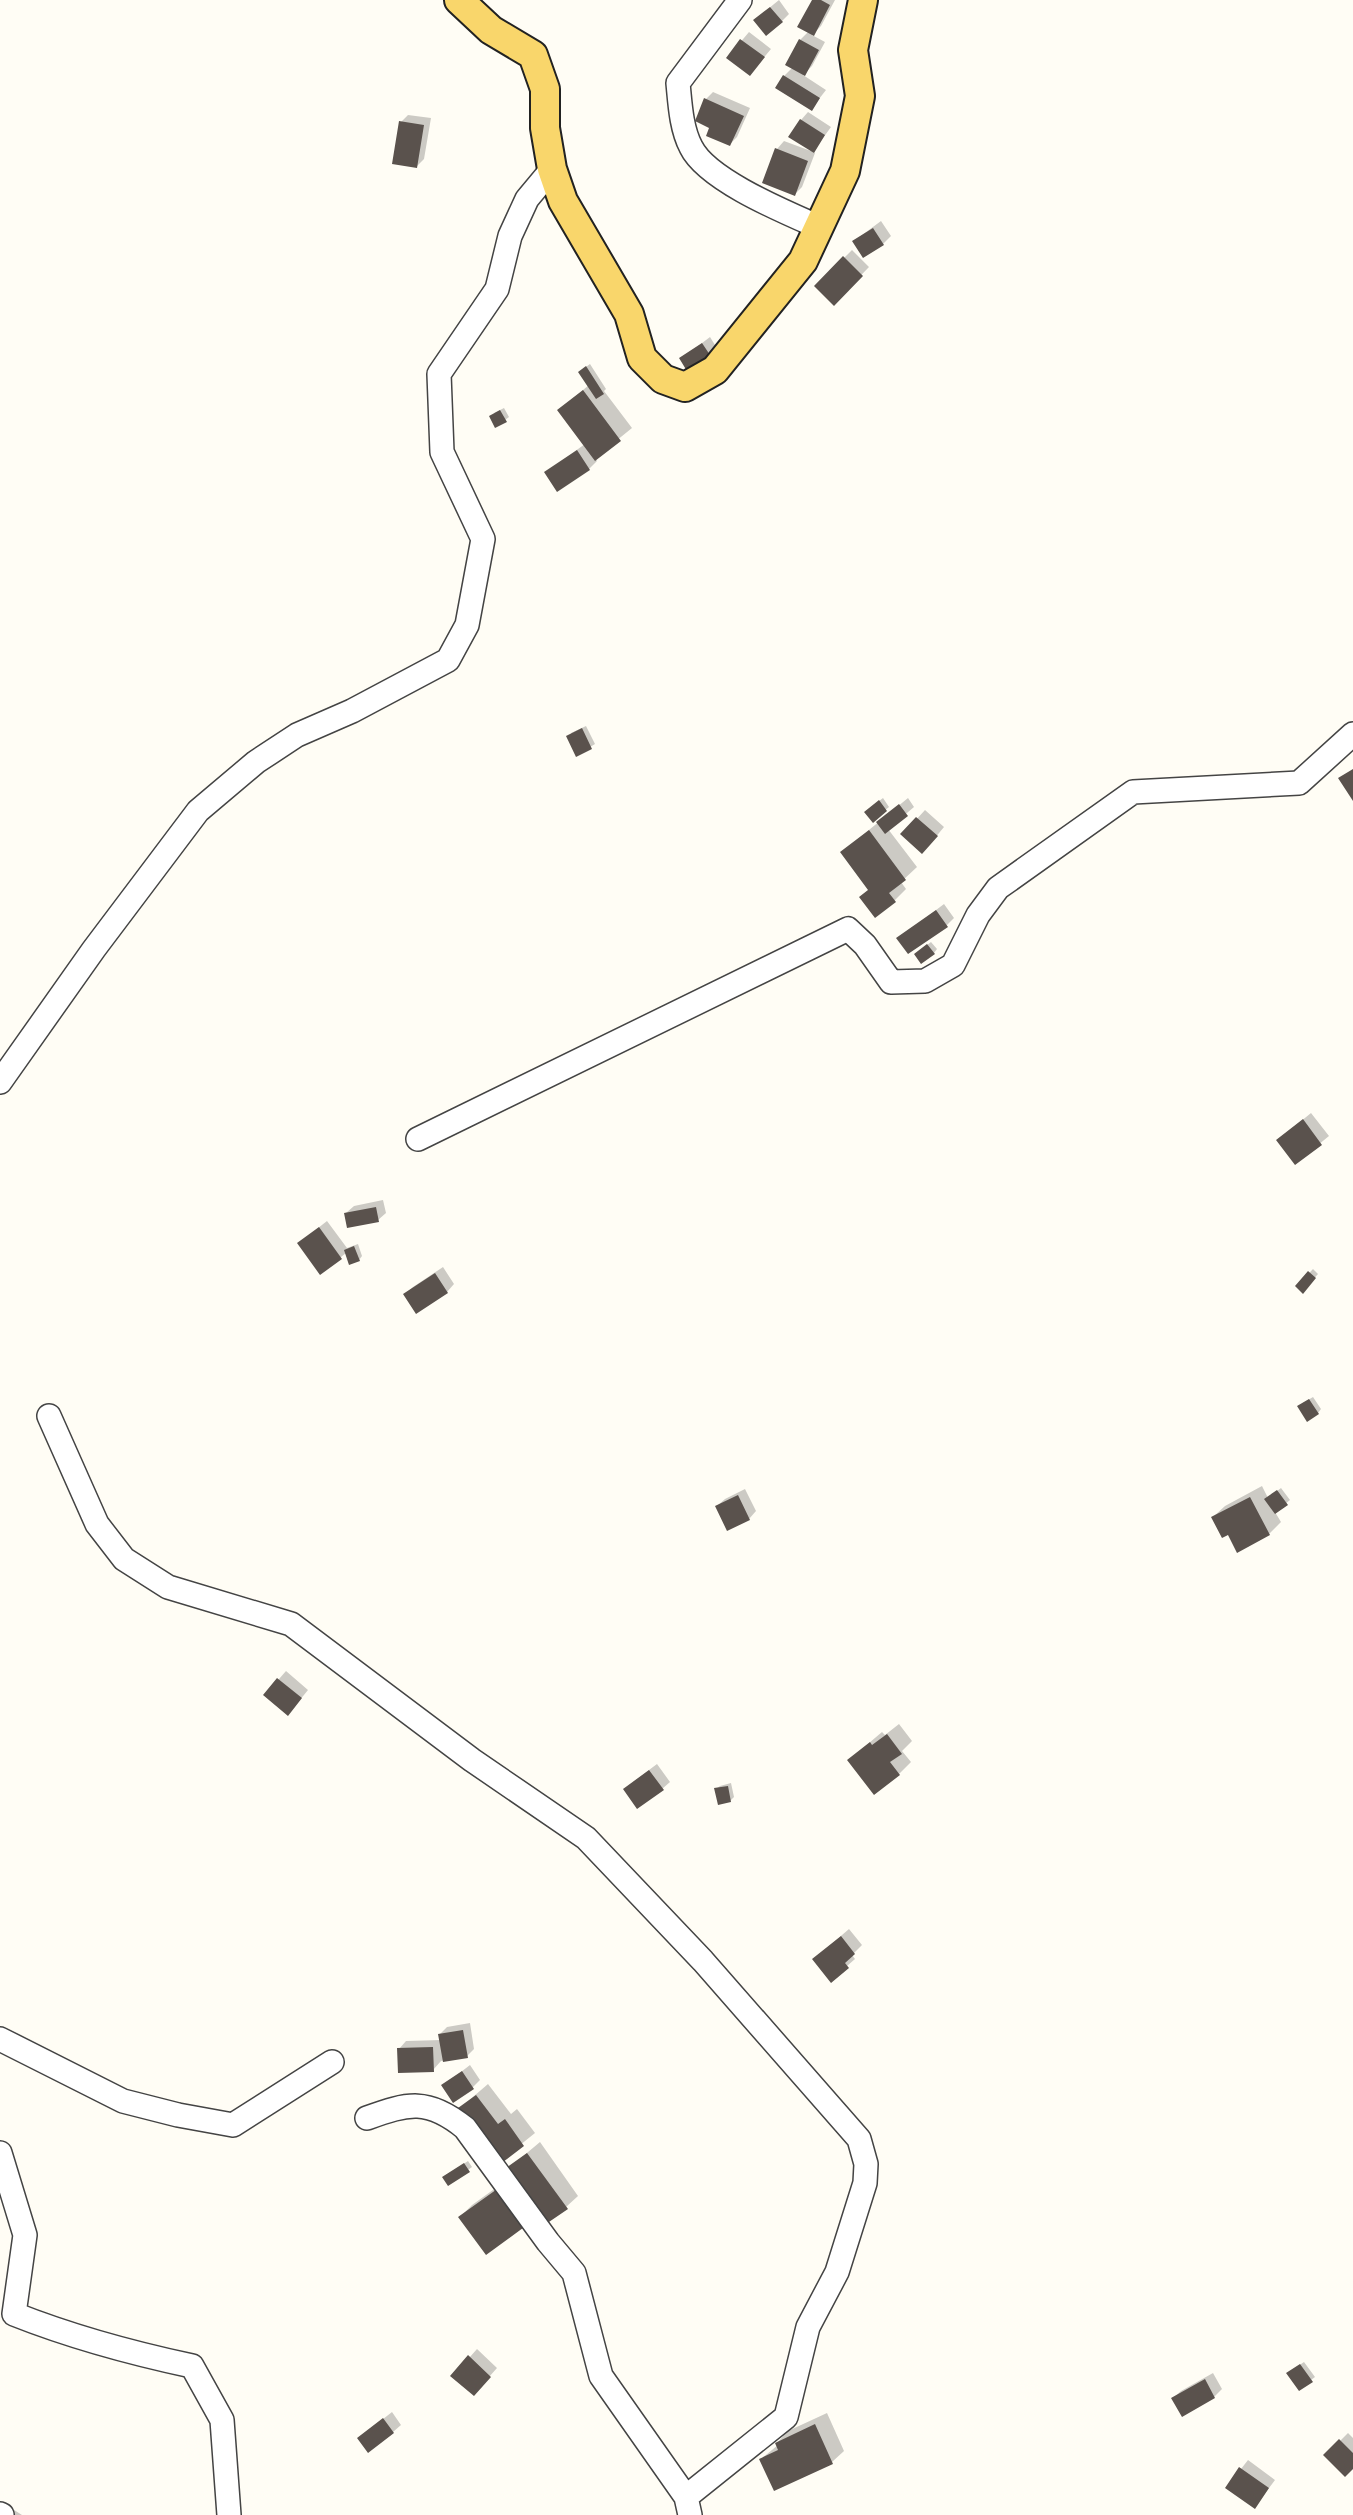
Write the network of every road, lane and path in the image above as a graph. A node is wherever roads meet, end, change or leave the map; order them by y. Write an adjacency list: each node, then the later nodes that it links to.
1 (459, 0): 4 (main road)
2 (740, 0): 5 (street)
3 (863, 0): 5 (main road)
4 (552, 169): 5 (main road); 7 (street)
5 (819, 227)
6 (1353, 734): 8 (street)
7 (0, 1082)
8 (418, 1139)
9 (49, 1416): 14 (street)
10 (0, 2039): 11 (street)
11 (332, 2062)
12 (367, 2118): 14 (street)
13 (0, 2153): 15 (street)
14 (688, 2506)
15 (229, 2515)

